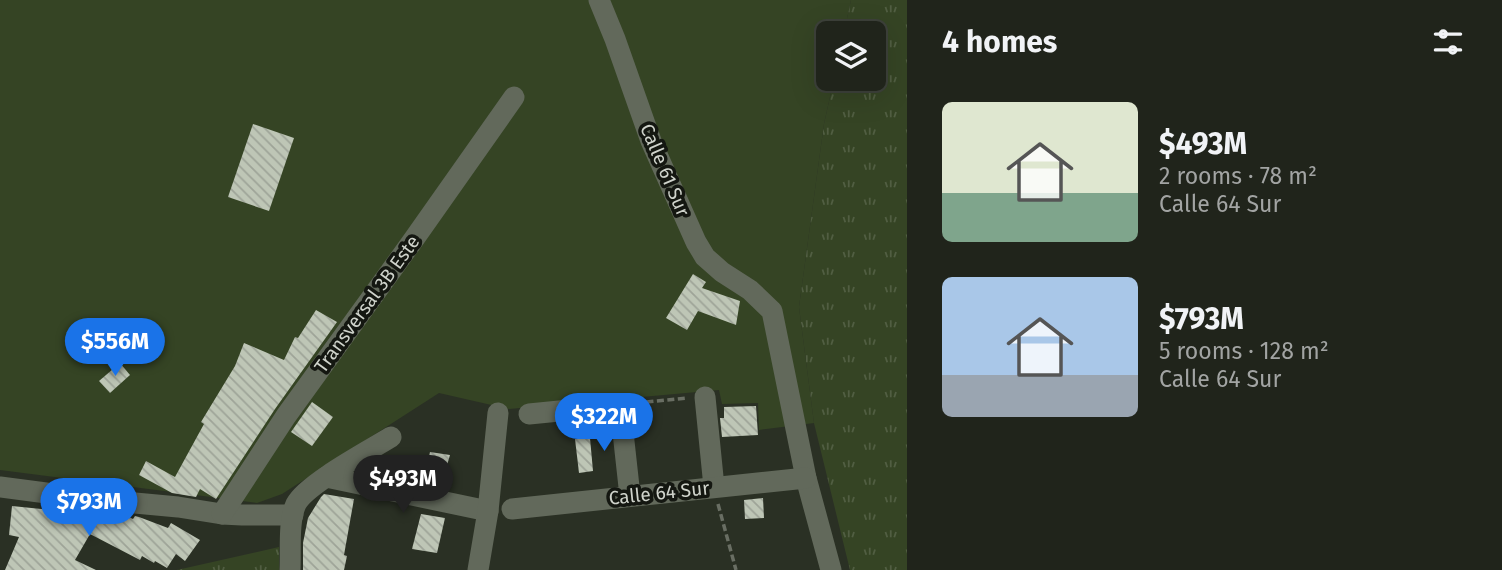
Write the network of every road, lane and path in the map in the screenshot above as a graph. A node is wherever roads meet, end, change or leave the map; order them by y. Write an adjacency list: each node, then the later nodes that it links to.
1 (599, 0): 8 (street, Calle 61 Sur)
2 (514, 97): 15 (street, Transversal 3B Este)
3 (705, 397): 4 (path); 11 (street)
4 (620, 405): 6 (street); 12 (street)
5 (498, 413): 14 (street)
6 (529, 414)
7 (391, 438): 9 (street)
8 (806, 478): 11 (street, Calle 64 Sur); 20 (street)
9 (319, 482): 14 (street); 16 (street)
10 (0, 487): 15 (street)
11 (714, 487): 12 (street, Calle 64 Sur); 19 (path)
12 (630, 496): 13 (street, Calle 64 Sur)
13 (512, 509)
14 (488, 512): 18 (street)
15 (222, 513): 16 (street)
16 (293, 515): 17 (street)
17 (290, 570)
18 (478, 570)
19 (736, 570)
20 (831, 570)

